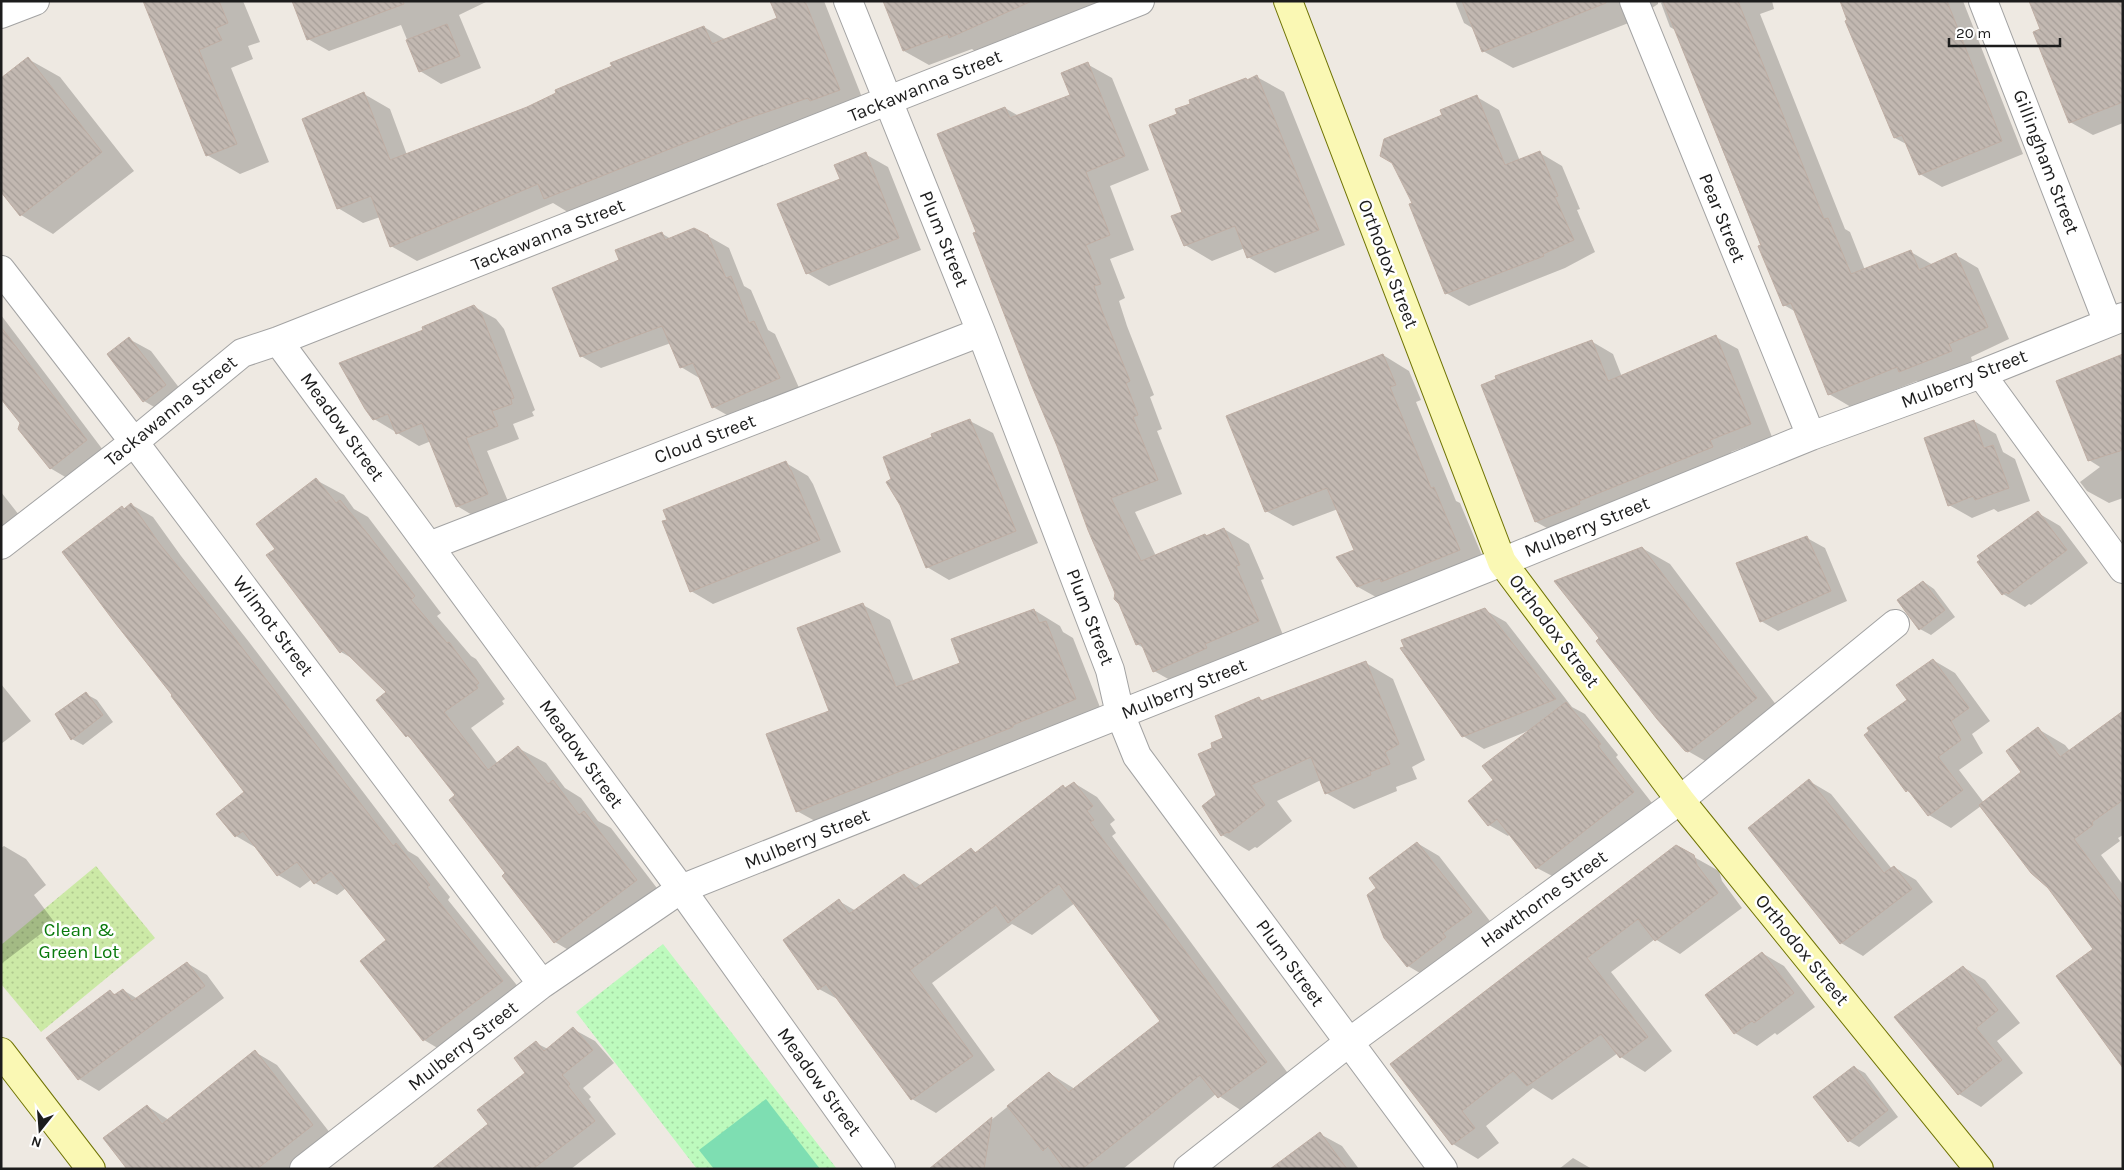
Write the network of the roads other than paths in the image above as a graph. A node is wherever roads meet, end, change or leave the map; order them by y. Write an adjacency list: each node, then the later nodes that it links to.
1 (35, 1): 7 (street)
2 (848, 1): 8 (street, Plum Street)
3 (1140, 1): 8 (street, Tackawanna Street)
4 (1288, 1): 18 (street, Orthodox Street)
5 (1634, 1): 14 (street, Pear Street)
6 (1984, 1): 10 (street, Gillingham Street)
7 (1, 14)
8 (888, 101): 11 (street, Plum Street); 12 (street, Tackawanna Street)
9 (1, 270): 15 (street, Wilmot Street)
10 (2115, 320): 13 (street, Mulberry Street)
11 (981, 332): 17 (street, Cloud Street); 21 (street, Plum Street)
12 (278, 341): 15 (street, Tackawanna Street); 17 (street, Meadow Street)
13 (1981, 374): 14 (street, Mulberry Street); 19 (street)
14 (1811, 436): 18 (street, Mulberry Street)
15 (134, 442): 16 (street, Tackawanna Street); 24 (street, Wilmot Street)
16 (1, 545)
17 (429, 546): 23 (street, Meadow Street)
18 (1502, 562): 21 (street, Mulberry Street); 22 (street, Orthodox Street)
19 (2123, 569)
20 (1895, 624): 22 (street, Hawthorne Street)
21 (1120, 714): 23 (street, Mulberry Street); 25 (street, Plum Street)
22 (1680, 800): 25 (street, Hawthorne Street); 32 (street, Orthodox Street)
23 (681, 889): 24 (street, Mulberry Street); 29 (street, Meadow Street)
24 (542, 984): 28 (street, Mulberry Street)
25 (1348, 1043): 30 (street, Hawthorne Street); 31 (street, Plum Street)
26 (1, 1052): 27 (street)
27 (91, 1169)
28 (304, 1169)
29 (881, 1169)
30 (1188, 1169)
31 (1443, 1169)
32 (1979, 1169)

